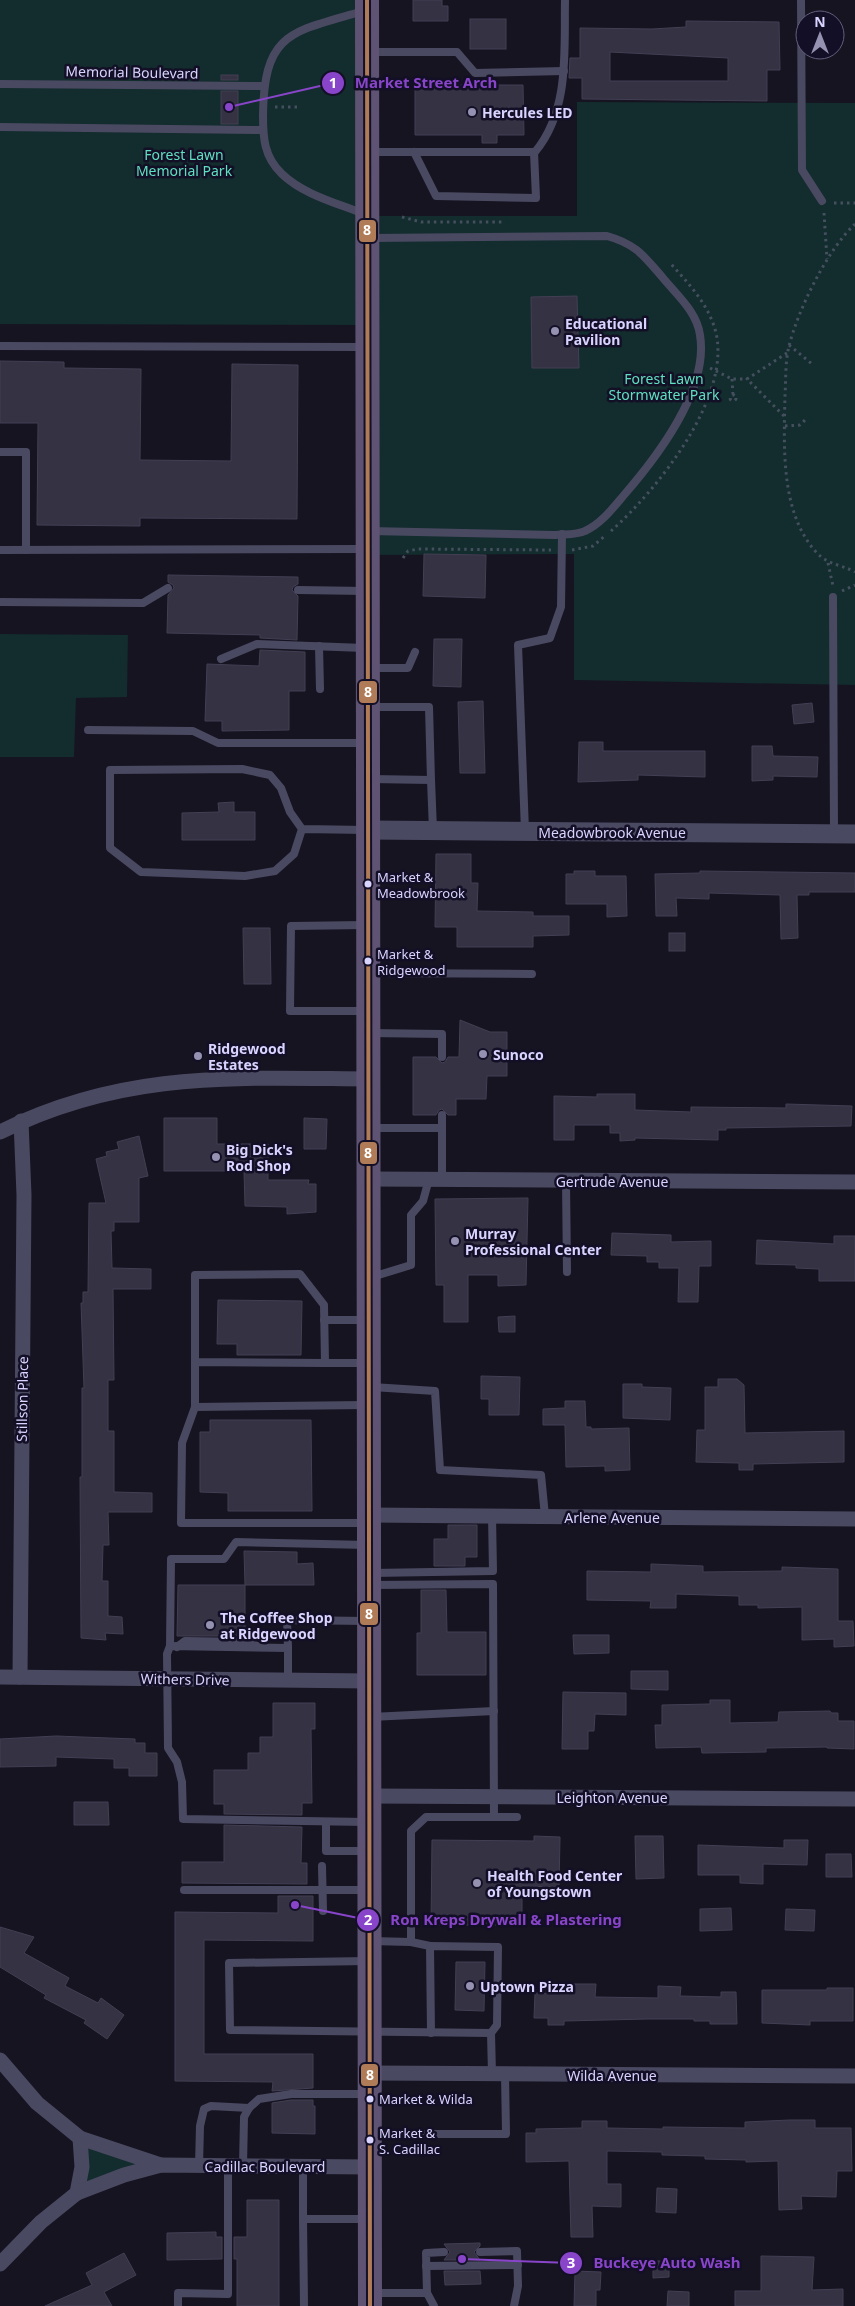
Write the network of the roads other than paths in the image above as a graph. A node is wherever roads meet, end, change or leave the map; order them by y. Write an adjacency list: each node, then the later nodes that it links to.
1 (565, 0): 5 (lane)
2 (801, 0): 13 (lane)
3 (367, 5): 4 (main road); 7 (lane)
4 (367, 52): 5 (lane); 10 (main road)
5 (564, 70): 12 (lane)
6 (0, 84): 7 (lane, Memorial Boulevard)
7 (264, 86): 9 (lane)
8 (0, 128): 9 (lane)
9 (263, 130): 14 (lane)
10 (368, 152): 11 (lane); 14 (main road)
11 (414, 152): 12 (lane); 12 (lane)
12 (534, 152)
13 (822, 201)
14 (368, 227): 16 (main road); 18 (lane)
15 (0, 346): 16 (lane)
16 (368, 347): 19 (main road)
17 (0, 452): 21 (lane)
18 (562, 534): 19 (lane); 40 (lane)
19 (368, 540): 21 (lane); 24 (main road)
20 (0, 550): 21 (lane)
21 (26, 550)
22 (168, 588): 26 (lane)
23 (298, 590): 24 (lane)
24 (368, 591): 29 (main road)
25 (833, 597): 41 (lane)
26 (0, 602)
27 (319, 646): 29 (lane); 30 (lane); 31 (lane)
28 (415, 652): 29 (lane)
29 (369, 658): 32 (main road)
30 (221, 659)
31 (320, 689)
32 (369, 707): 34 (main road); 36 (lane)
33 (88, 730): 34 (lane)
34 (369, 743): 35 (main road)
35 (369, 779): 36 (lane); 38 (main road)
36 (431, 780): 39 (lane)
37 (302, 829): 37 (lane); 38 (lane)
38 (369, 830): 39 (street, Meadowbrook Avenue); 43 (main road)
39 (433, 831): 40 (street, Meadowbrook Avenue)
40 (525, 831): 41 (street, Meadowbrook Avenue)
41 (834, 833): 42 (street, Meadowbrook Avenue)
42 (855, 834)
43 (369, 925): 44 (main road); 46 (lane)
44 (369, 973): 45 (lane); 46 (main road)
45 (532, 974)
46 (369, 1022): 47 (lane); 48 (main road)
47 (442, 1057)
48 (369, 1079): 50 (street); 51 (main road)
49 (442, 1115): 52 (lane)
50 (20, 1121): 53 (street); 76 (street, Stillson Place)
51 (369, 1128): 52 (lane); 54 (main road)
52 (442, 1128): 55 (lane)
53 (0, 1132)
54 (370, 1179): 55 (street, Gertrude Avenue); 59 (main road)
55 (435, 1179): 56 (street, Gertrude Avenue); 59 (lane)
56 (566, 1180): 57 (street, Gertrude Avenue); 58 (lane)
57 (855, 1182)
58 (567, 1272)
59 (370, 1277): 61 (main road)
60 (324, 1320): 61 (lane); 62 (lane); 63 (lane)
61 (370, 1320): 64 (main road)
62 (195, 1362): 63 (lane); 66 (lane)
63 (325, 1363): 64 (lane)
64 (370, 1363): 65 (main road)
65 (370, 1396): 66 (lane); 68 (lane); 70 (main road)
66 (195, 1407): 70 (lane)
67 (492, 1516): 68 (street, Arlene Avenue); 70 (street, Arlene Avenue); 71 (lane)
68 (545, 1516): 69 (street, Arlene Avenue)
69 (855, 1518)
70 (370, 1528): 71 (main road); 73 (lane)
71 (370, 1579): 72 (main road); 80 (lane)
72 (369, 1621): 74 (lane); 79 (main road)
73 (173, 1646): 74 (lane); 77 (lane)
74 (288, 1648): 78 (lane)
75 (0, 1677): 76 (street, Withers Drive)
76 (20, 1677): 77 (street, Withers Drive)
77 (168, 1679): 78 (street, Withers Drive); 87 (lane)
78 (288, 1680): 79 (street, Withers Drive)
79 (369, 1681): 81 (main road)
80 (494, 1711): 81 (lane); 83 (lane)
81 (369, 1718): 82 (main road)
82 (369, 1796): 83 (street, Leighton Avenue); 88 (main road)
83 (494, 1797): 84 (street, Leighton Avenue); 85 (lane)
84 (855, 1799)
85 (494, 1817): 86 (lane); 95 (lane)
86 (517, 1817)
87 (326, 1822): 88 (lane); 89 (lane)
88 (369, 1822): 89 (main road)
89 (369, 1851): 93 (main road)
90 (322, 1866): 92 (lane)
91 (184, 1890): 92 (lane)
92 (322, 1890): 93 (lane); 94 (lane)
93 (369, 1890): 97 (main road)
94 (323, 1911)
95 (411, 1942): 96 (lane); 97 (lane)
96 (430, 1946): 99 (lane); 100 (lane)
97 (369, 1951): 98 (main road); 98 (lane)
98 (370, 2033): 99 (lane); 104 (main road)
99 (431, 2033): 100 (lane)
100 (491, 2033): 102 (lane)
101 (0, 2060): 107 (street)
102 (498, 2074): 103 (street, Wilda Avenue); 104 (street, Wilda Avenue); 106 (lane)
103 (855, 2076)
104 (370, 2084): 105 (lane); 106 (main road)
105 (249, 2108): 109 (lane); 110 (lane)
106 (370, 2134): 112 (main road)
107 (80, 2138): 108 (street); 113 (street)
108 (160, 2166): 109 (street, Cadillac Boulevard); 113 (street)
109 (199, 2166): 110 (street, Cadillac Boulevard)
110 (235, 2166): 111 (street, Cadillac Boulevard); 123 (lane)
111 (303, 2167): 112 (street, Cadillac Boulevard); 114 (lane)
112 (370, 2167): 115 (main road)
113 (77, 2193): 118 (street)
114 (304, 2219): 115 (lane); 124 (lane)
115 (370, 2220): 122 (main road)
116 (444, 2252): 120 (lane)
117 (480, 2252): 119 (lane)
118 (0, 2264)
119 (518, 2265): 120 (lane); 126 (lane)
120 (426, 2266): 121 (lane)
121 (427, 2293): 122 (lane); 125 (lane)
122 (370, 2300)
123 (178, 2306)
124 (304, 2306)
125 (434, 2306)
126 (514, 2306)

